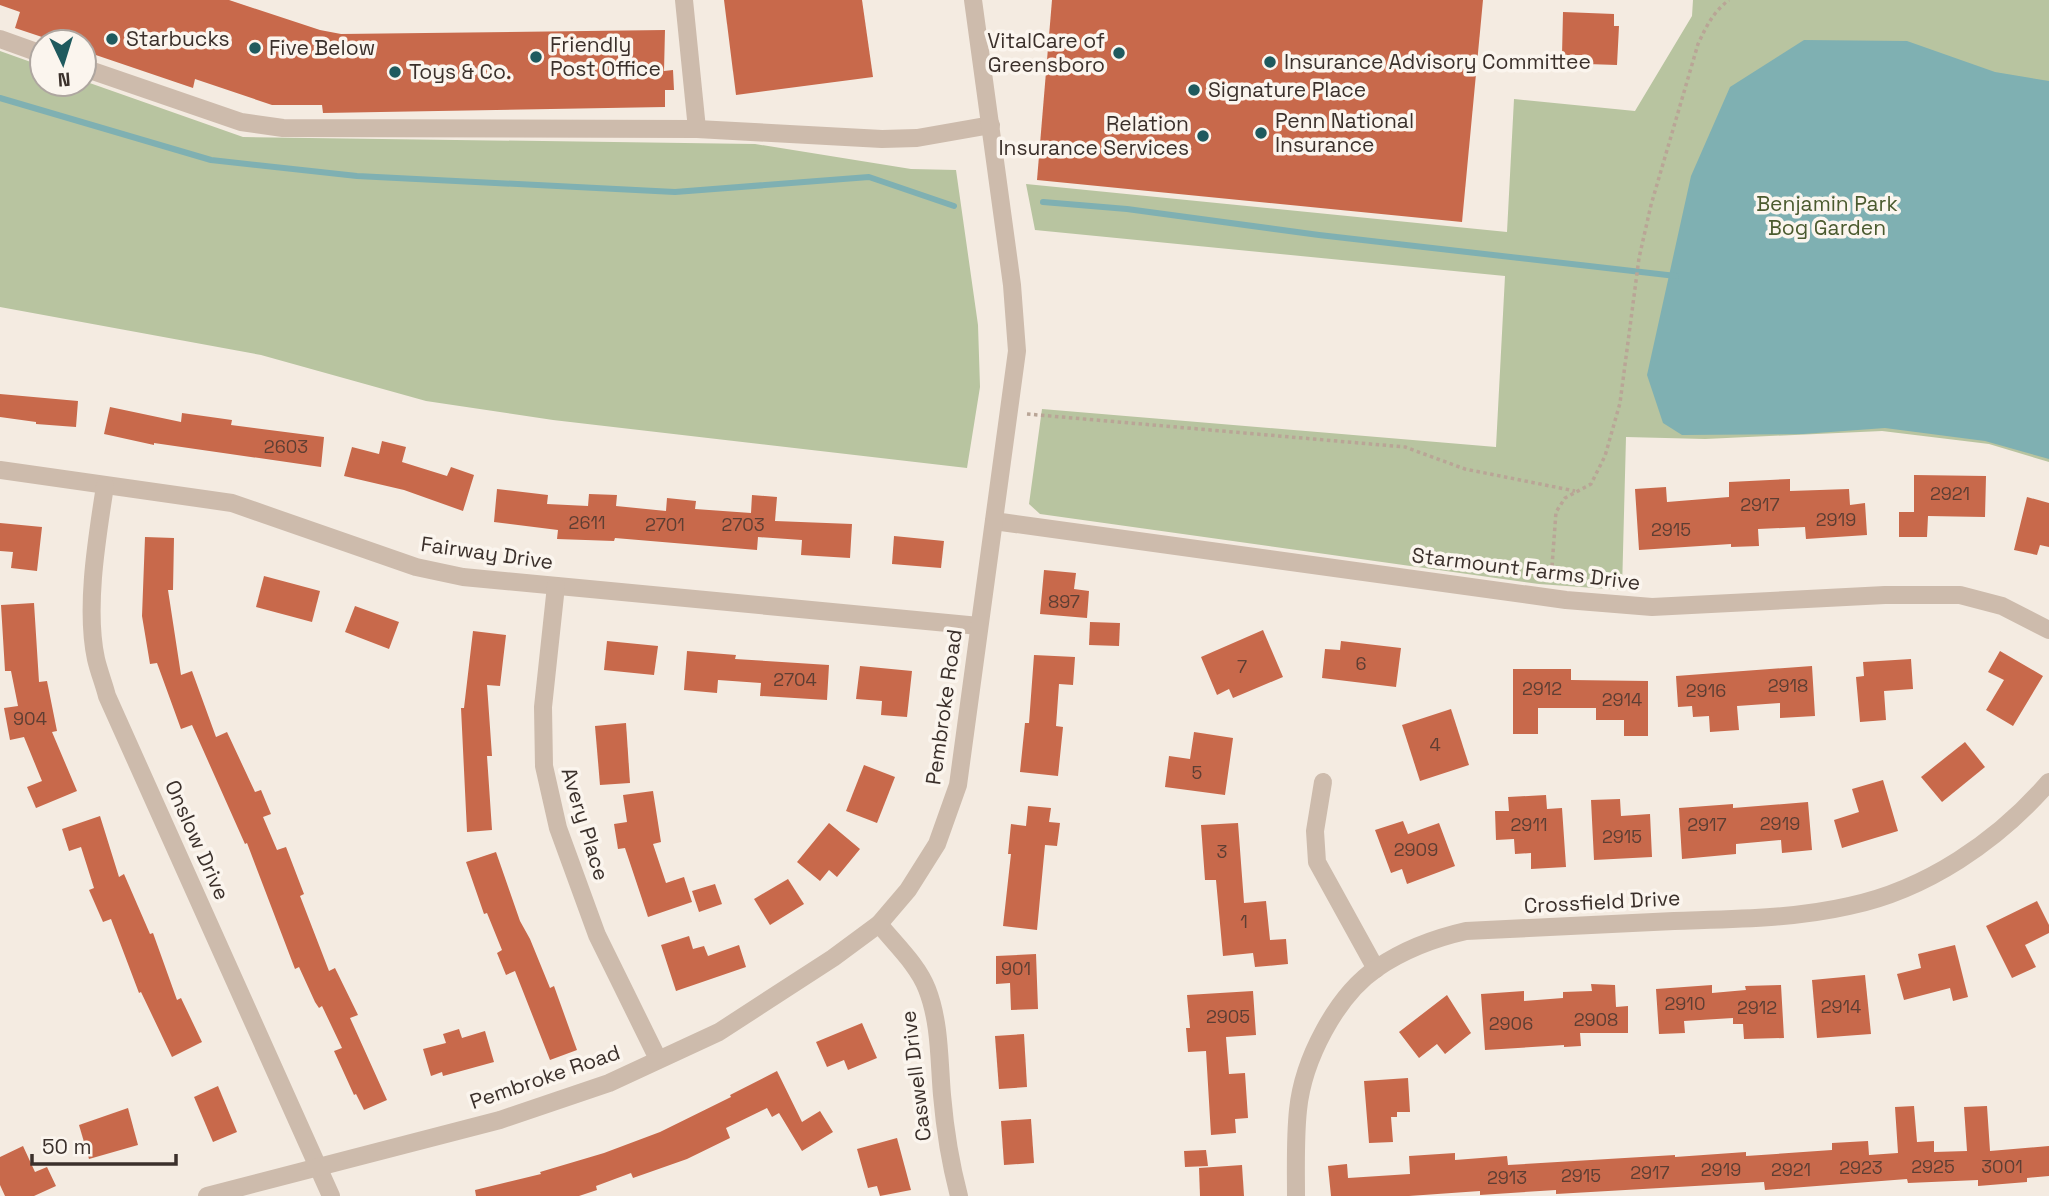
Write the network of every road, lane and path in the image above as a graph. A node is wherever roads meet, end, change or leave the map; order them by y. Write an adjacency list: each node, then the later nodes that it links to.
1 (684, 0): 8 (street)
2 (973, 0): 7 (street, Pembroke Road)
3 (1729, 0): 12 (path)
4 (0, 39): 5 (street)
5 (28, 49)
6 (98, 73): 8 (street)
7 (991, 125): 8 (street); 9 (street, Pembroke Road)
8 (697, 129)
9 (1008, 413): 12 (path); 13 (street, Pembroke Road)
10 (0, 470): 11 (street, Fairway Drive)
11 (105, 486): 14 (street, Fairway Drive); 23 (street, Onslow Drive)
12 (1577, 491): 15 (path)
13 (994, 521): 15 (street, Starmount Farms Drive); 16 (street, Pembroke Road)
14 (556, 586): 16 (street, Fairway Drive); 22 (street, Avery Place)
15 (1548, 598): 17 (street, Starmount Farms Drive)
16 (979, 626): 20 (street, Pembroke Road)
17 (2049, 630)
18 (1323, 782): 21 (street)
19 (2049, 782): 21 (street, Crossfield Drive)
20 (879, 924): 22 (street, Pembroke Road); 26 (street, Caswell Drive)
21 (1376, 968): 27 (street, Crossfield Drive)
22 (659, 1059): 23 (street, Pembroke Road)
23 (318, 1168): 24 (street, Pembroke Road); 25 (street, Onslow Drive)
24 (207, 1196)
25 (331, 1196)
26 (959, 1196)
27 (1296, 1196)

